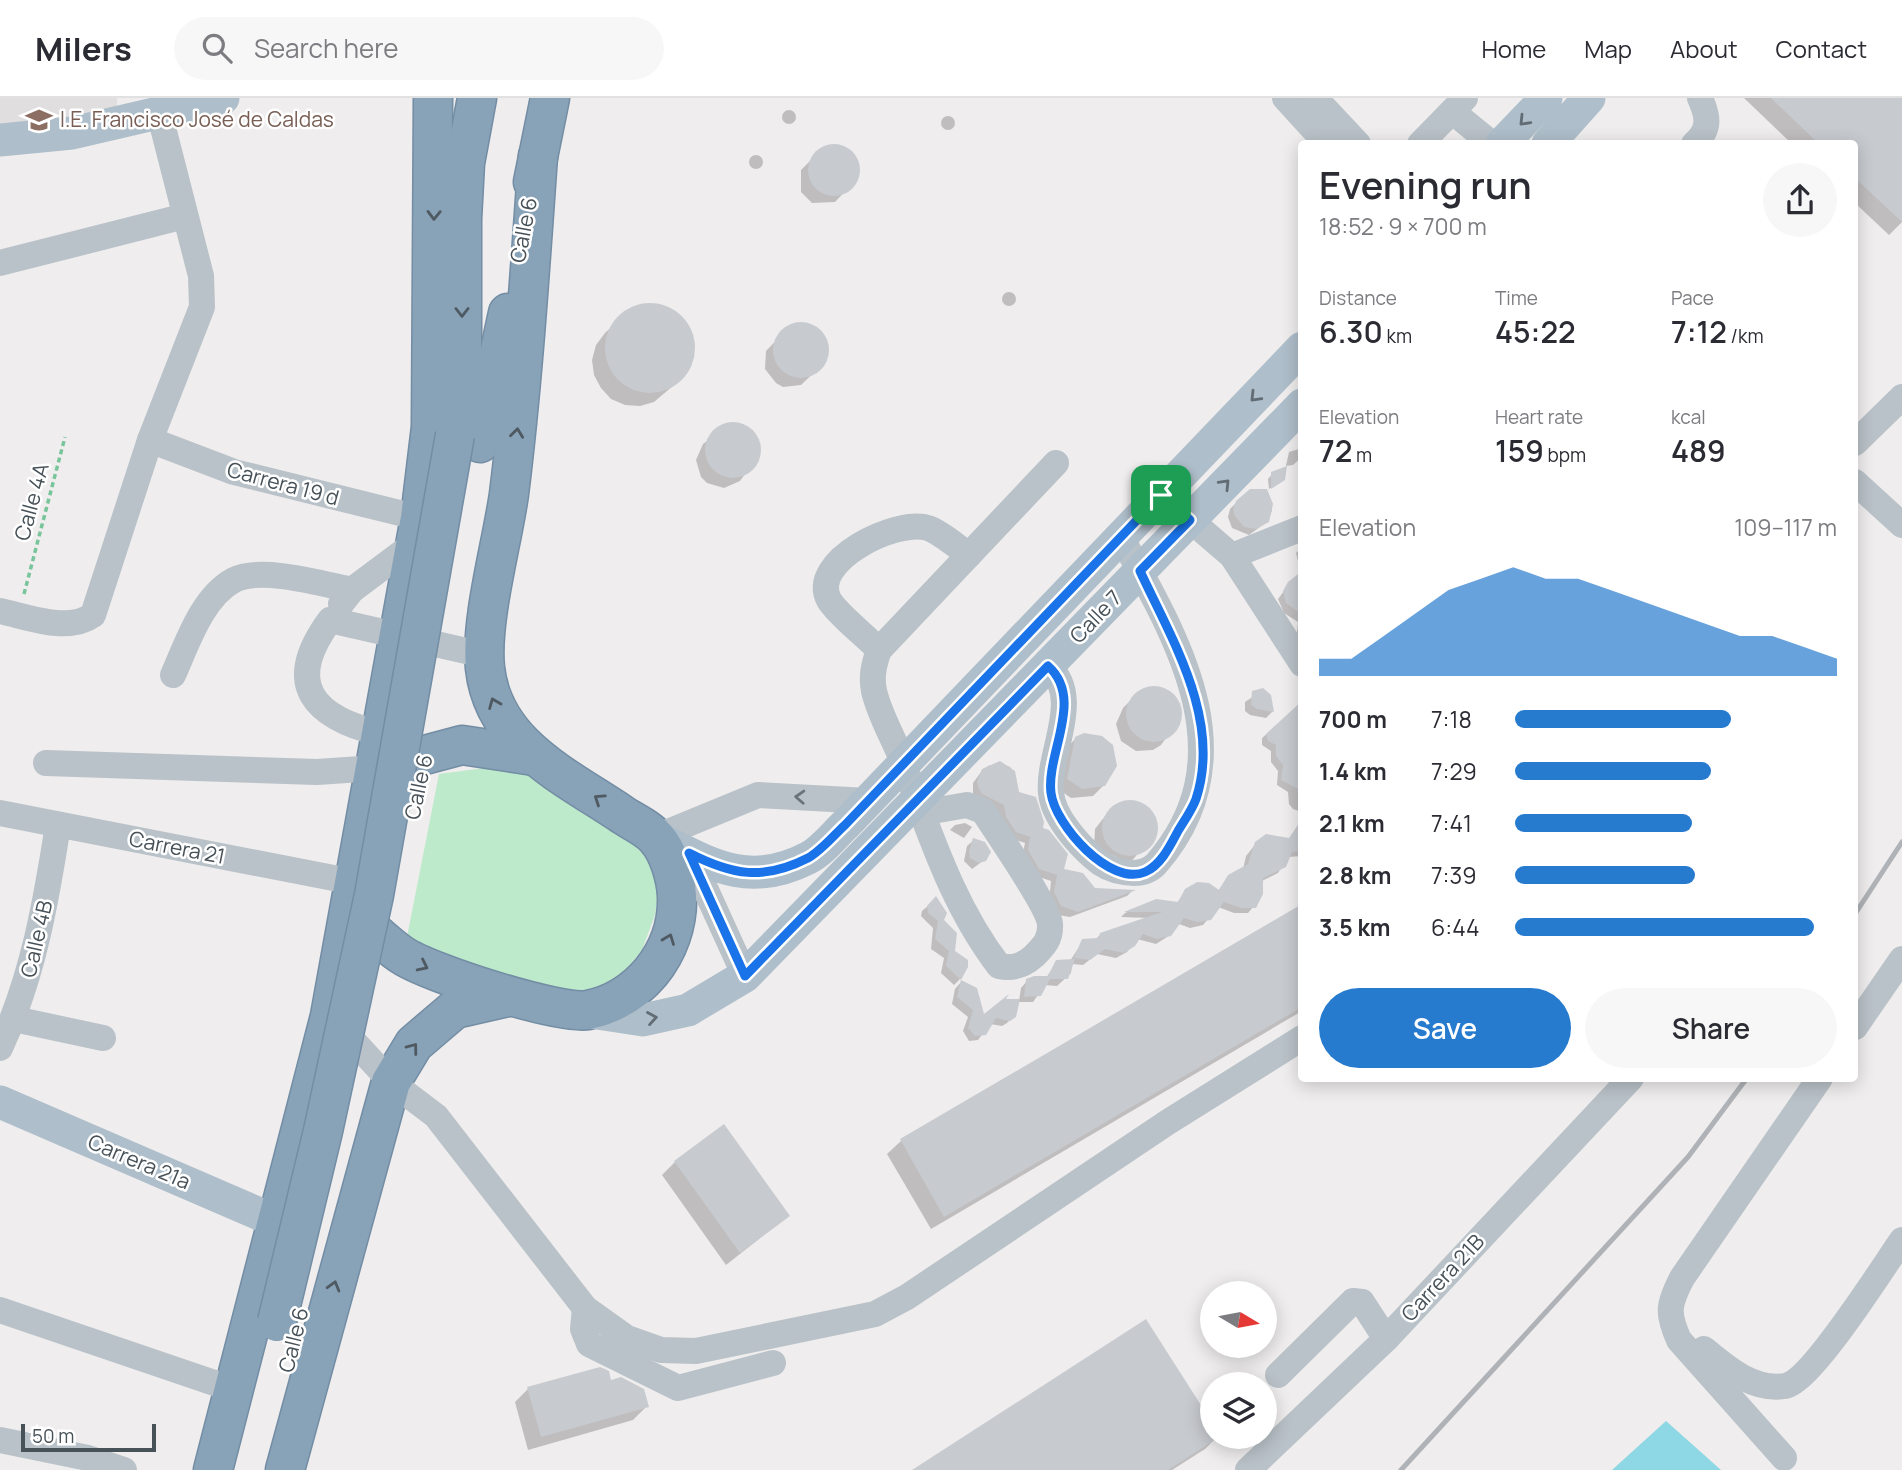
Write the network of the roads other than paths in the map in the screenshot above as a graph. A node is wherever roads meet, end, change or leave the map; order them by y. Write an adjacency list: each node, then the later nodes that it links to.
1 (223, 98): 12 (main road)
2 (433, 98): 22 (highway)
3 (458, 98): 22 (highway)
4 (477, 98): 28 (highway, Calle 6, one-way to 28)
5 (550, 98): 21 (highway, Calle 6)
6 (1285, 98): 13 (street)
7 (1315, 98): 14 (street)
8 (1546, 98): 17 (main road, one-way to 17)
9 (1589, 98): 18 (main road)
10 (1700, 98): 19 (street)
11 (1459, 105): 15 (street); 16 (street)
12 (159, 112): 20 (main road); 23 (street)
13 (1324, 140)
14 (1354, 140)
15 (1424, 140)
16 (1489, 140)
17 (1506, 140)
18 (1552, 140)
19 (1698, 140)
20 (0, 141)
21 (538, 156): 28 (highway, Calle 6); 47 (highway, one-way to 21)
22 (434, 175): 37 (highway, one-way to 37)
23 (185, 216): 24 (street); 29 (street)
24 (0, 263)
25 (1298, 352): 33 (main road, Calle 7, one-way to 33)
26 (1902, 397): 30 (street)
27 (1298, 409): 34 (main road, Calle 7, one-way to 27)
28 (468, 439): 80 (highway, Calle 6, bridge)
29 (150, 440): 37 (street, Carrera 19 d); 43 (street)
30 (1858, 440)
31 (1056, 463): 39 (street)
32 (1858, 485): 35 (street)
33 (1161, 495): 34 (street); 38 (main road, Calle 7)
34 (1190, 520): 40 (street); 41 (main road, Calle 7)
35 (1902, 525)
36 (1298, 530): 40 (street)
37 (418, 531): 42 (street); 45 (highway)
38 (1121, 537): 41 (street); 54 (main road, Calle 7)
39 (969, 555): 46 (street); 46 (street)
40 (1231, 556): 48 (street)
41 (1140, 571): 49 (main road, Calle 7); 49 (street)
42 (352, 590): 44 (street); 50 (street)
43 (9, 613)
44 (330, 620): 45 (street); 51 (street)
45 (399, 636): 47 (street); 51 (highway)
46 (879, 650): 54 (street)
47 (484, 655): 52 (highway, one-way to 47)
48 (1298, 658)
49 (1048, 666): 56 (main road, Calle 7)
50 (173, 675)
51 (379, 751): 52 (highway); 53 (street); 60 (highway)
52 (534, 756): 59 (highway, one-way to 52)
53 (46, 763)
54 (904, 764): 55 (main road, Calle 7); 56 (street)
55 (868, 801): 59 (street, one-way to 59); 59 (main road, Calle 7)
56 (919, 808): 56 (street); 62 (main road, Calle 7)
57 (0, 813): 58 (street, Carrera 21)
58 (58, 825): 60 (street, Carrera 21); 66 (street, Calle 4B)
59 (672, 845): 62 (street); 64 (highway, one-way to 59)
60 (352, 896): 63 (highway, one-way to 63); 65 (highway)
61 (1902, 959): 67 (street)
62 (745, 976): 64 (main road, Calle 7, one-way to 62)
63 (515, 996): 64 (highway); 71 (highway, one-way to 63)
64 (584, 1011)
65 (330, 1016): 71 (street); 75 (highway)
66 (14, 1019): 68 (street); 70 (street, Calle 4B)
67 (1858, 1023)
68 (103, 1038)
69 (1298, 1041): 77 (street)
70 (0, 1048)
71 (391, 1082): 77 (street); 91 (highway, one-way to 71)
72 (1627, 1082): 81 (street, Carrera 21B)
73 (1817, 1082): 79 (street)
74 (0, 1102): 75 (main road, Carrera 21a)
75 (278, 1222): 84 (highway)
76 (1902, 1240): 79 (street)
77 (585, 1308): 82 (street)
78 (0, 1310): 84 (street)
79 (1670, 1320): 86 (street)
80 (287, 1324): 89 (highway, Calle 6); 90 (highway, Calle 6)
81 (1387, 1339): 83 (street); 92 (street, Carrera 21B)
82 (773, 1363)
83 (1278, 1374)
84 (235, 1390): 88 (highway)
85 (0, 1440): 87 (street)
86 (1784, 1458)
87 (124, 1470)
88 (213, 1470)
89 (237, 1470)
90 (261, 1470)
91 (285, 1470)
92 (1248, 1470)

